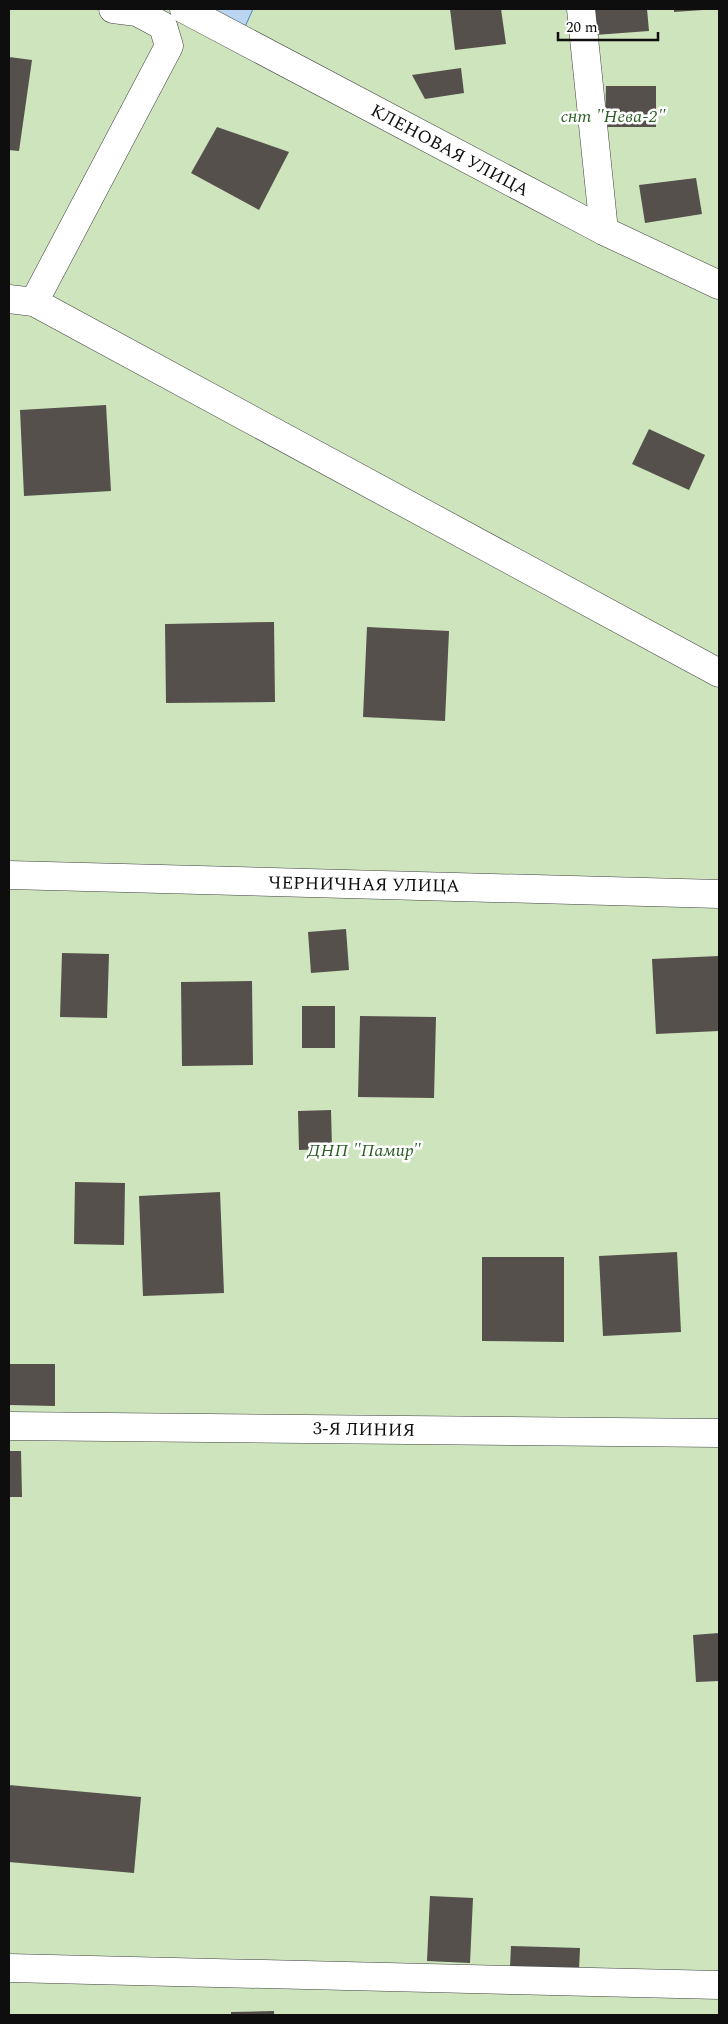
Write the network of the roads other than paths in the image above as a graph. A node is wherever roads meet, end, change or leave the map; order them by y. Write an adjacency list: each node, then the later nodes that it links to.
1 (113, 9): 6 (street)
2 (184, 9): 4 (street, КЛЕНОВАЯ УЛИЦА)
3 (581, 9): 4 (street)
4 (604, 231): 5 (street, КЛЕНОВАЯ УЛИЦА)
5 (719, 285)
6 (22, 301): 7 (street)
7 (719, 672)
8 (9, 875): 9 (street, ЧЕРНИЧНАЯ УЛИЦА)
9 (719, 894)
10 (9, 1426): 11 (street, 3-Я ЛИНИЯ)
11 (719, 1433)
12 (9, 1968): 13 (street)
13 (719, 1985)

